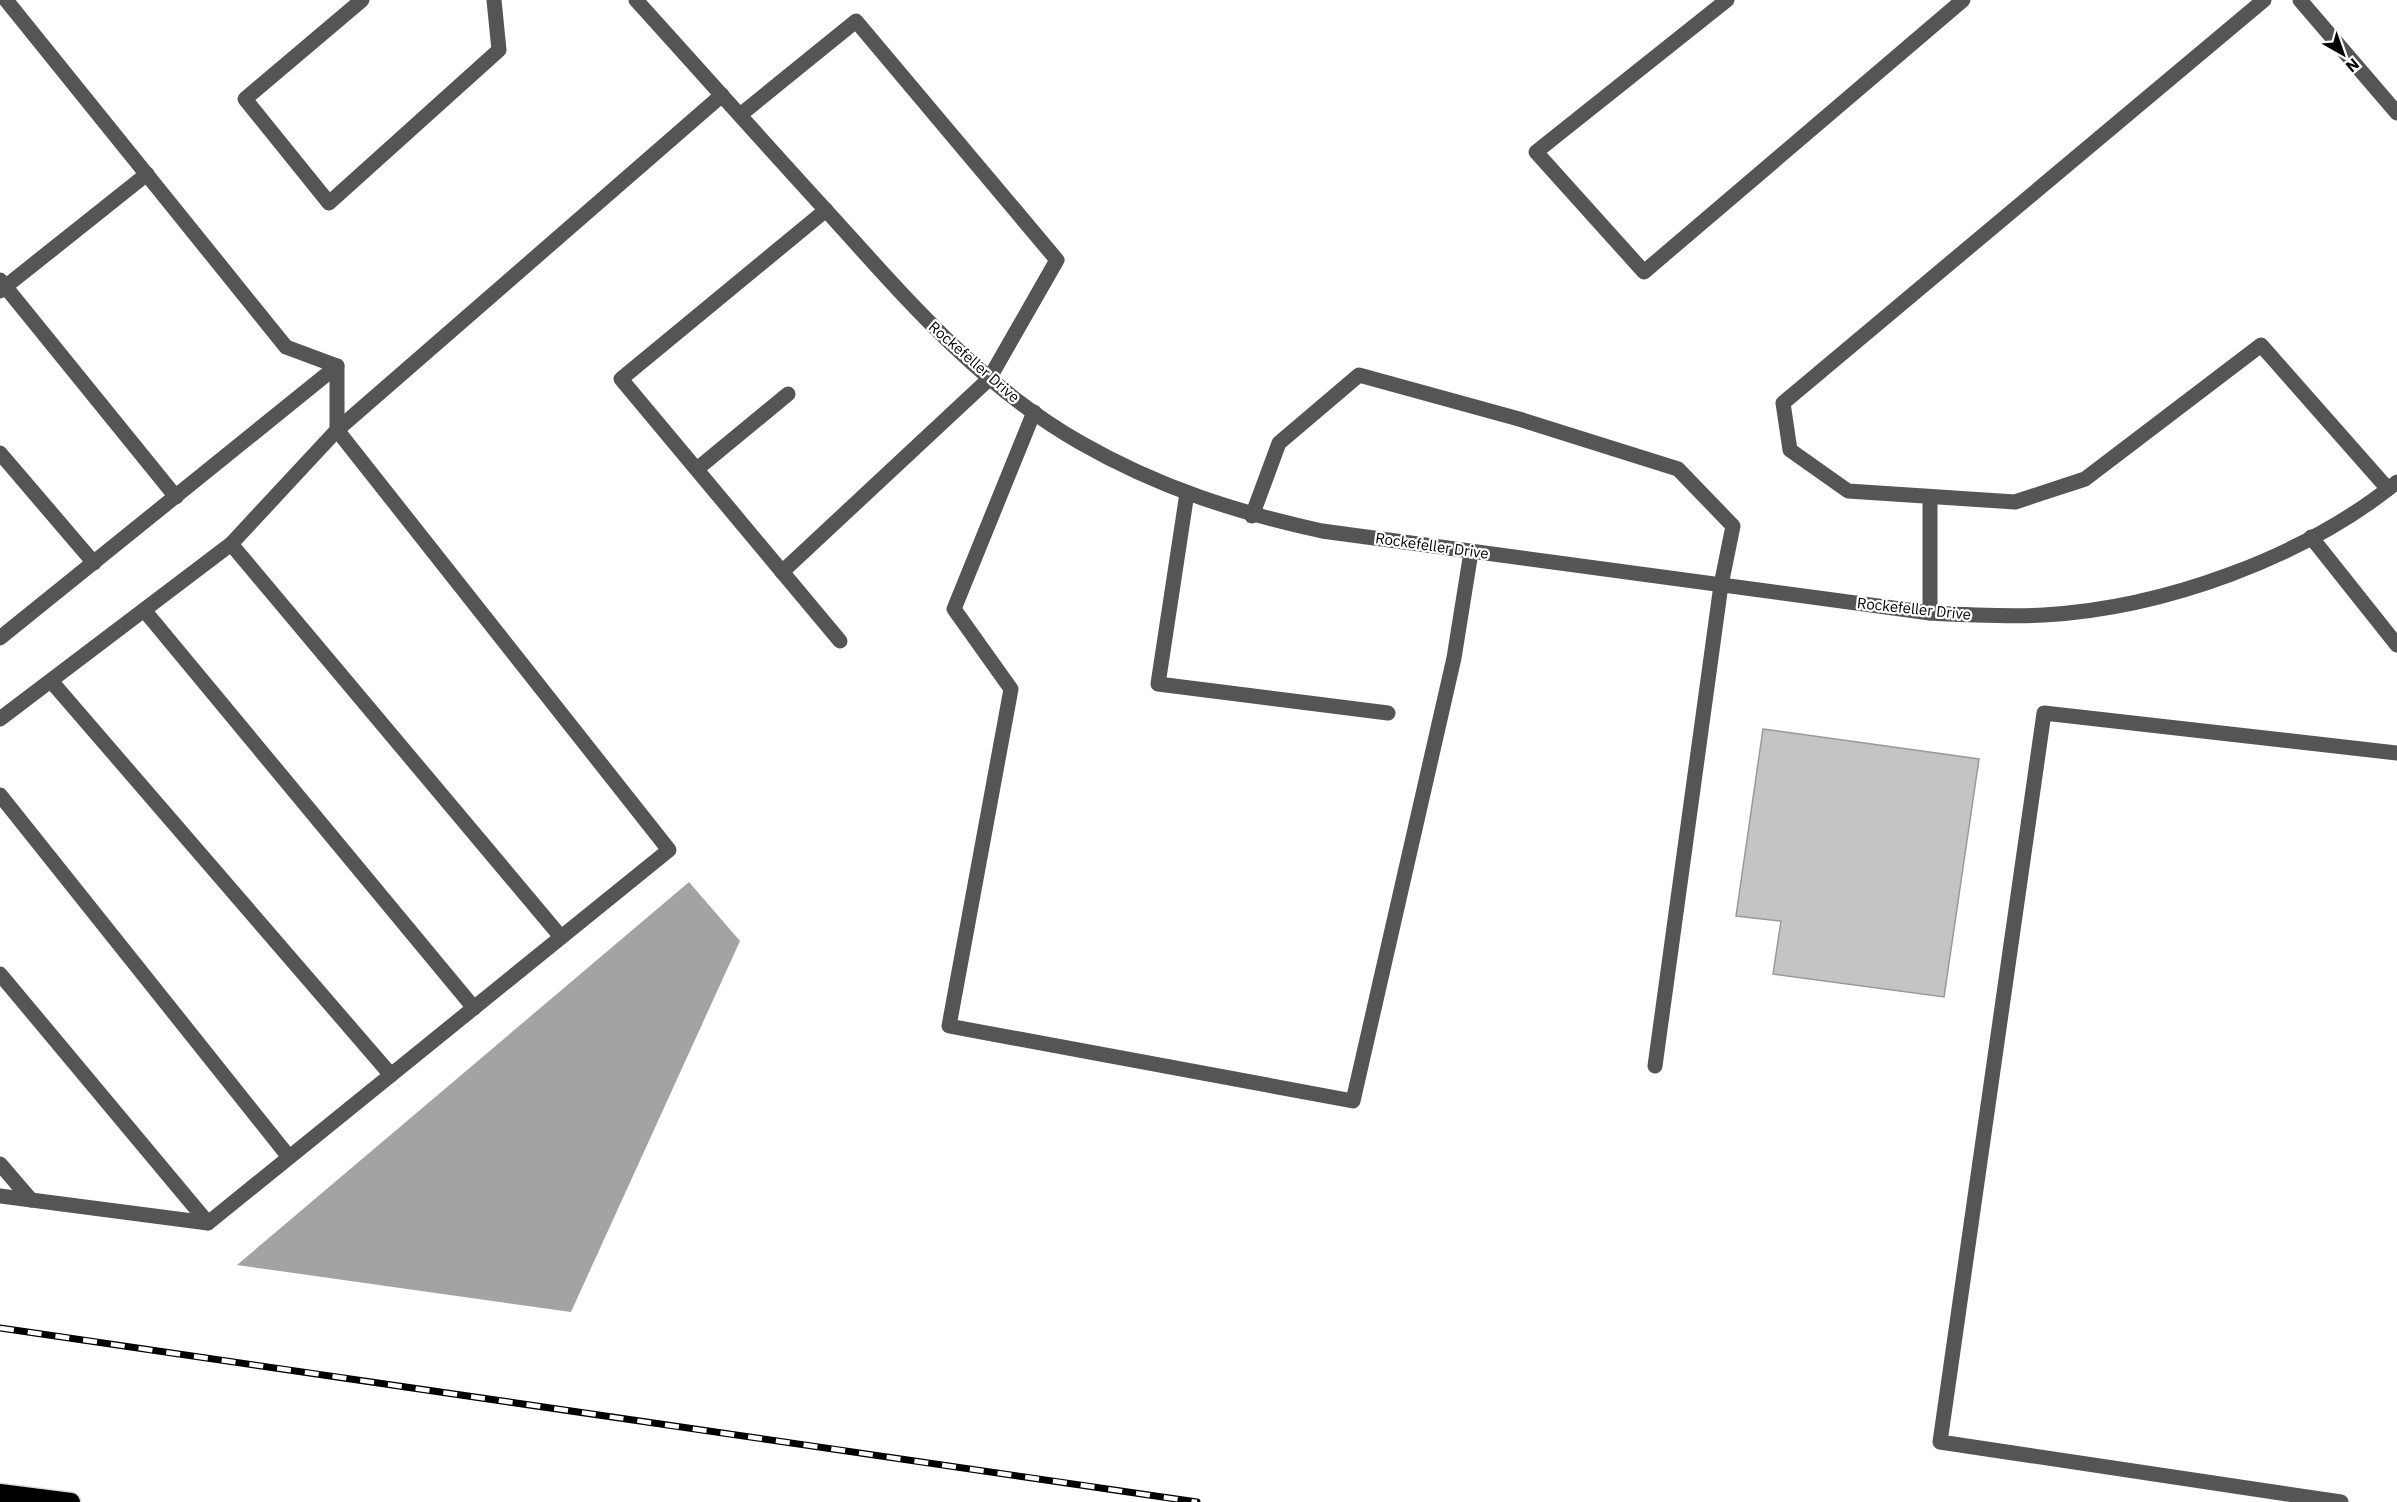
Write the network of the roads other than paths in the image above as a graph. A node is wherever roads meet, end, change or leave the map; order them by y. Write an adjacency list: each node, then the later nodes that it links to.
1 (6, 0): 12 (street)
2 (362, 0): 3 (street)
3 (494, 0)
4 (636, 0): 9 (street, Rockefeller Drive)
5 (1726, 0): 6 (street)
6 (1963, 0)
7 (2264, 0): 24 (street)
8 (2300, 0): 10 (street)
9 (722, 95): 11 (street, Rockefeller Drive); 19 (street)
10 (2397, 113)
11 (740, 115): 13 (street, Rockefeller Drive); 16 (street)
12 (147, 174): 14 (street); 15 (street)
13 (826, 210): 16 (street, Rockefeller Drive); 21 (street)
14 (2, 286): 25 (street)
15 (337, 366): 19 (street); 25 (street)
16 (989, 379): 18 (street, Rockefeller Drive); 31 (street)
17 (788, 394): 21 (street)
18 (1034, 412): 23 (street, Rockefeller Drive); 29 (street)
19 (337, 430): 28 (street); 43 (street)
20 (0, 453): 30 (street)
21 (697, 469): 31 (street)
22 (2393, 485): 24 (street); 27 (street, Rockefeller Drive)
23 (1187, 493): 26 (street, Rockefeller Drive); 39 (street)
24 (1930, 496): 34 (street)
25 (176, 497): 30 (street)
26 (1252, 516): 29 (street, Rockefeller Drive); 32 (street)
27 (2310, 537): 34 (street, Rockefeller Drive); 37 (street)
28 (231, 544): 33 (street); 43 (street)
29 (1471, 552): 32 (street, Rockefeller Drive)
30 (94, 563): 35 (street)
31 (782, 572): 36 (street)
32 (1721, 585): 34 (street, Rockefeller Drive); 46 (street)
33 (144, 610): 38 (street); 45 (street)
34 (1930, 613)
35 (0, 638)
36 (840, 641)
37 (2397, 645)
38 (51, 681): 40 (street); 47 (street)
39 (1388, 713)
40 (0, 719)
41 (2397, 753): 55 (street)
42 (0, 795): 48 (street)
43 (561, 937): 45 (street)
44 (0, 974): 52 (street)
45 (474, 1008): 47 (street)
46 (1655, 1066)
47 (390, 1076): 48 (street)
48 (289, 1157): 52 (street)
49 (0, 1164): 51 (street)
50 (0, 1196): 51 (street)
51 (30, 1200): 52 (street)
52 (208, 1223)
53 (0, 1493): 54 (highway)
54 (71, 1502)
55 (2341, 1502)

